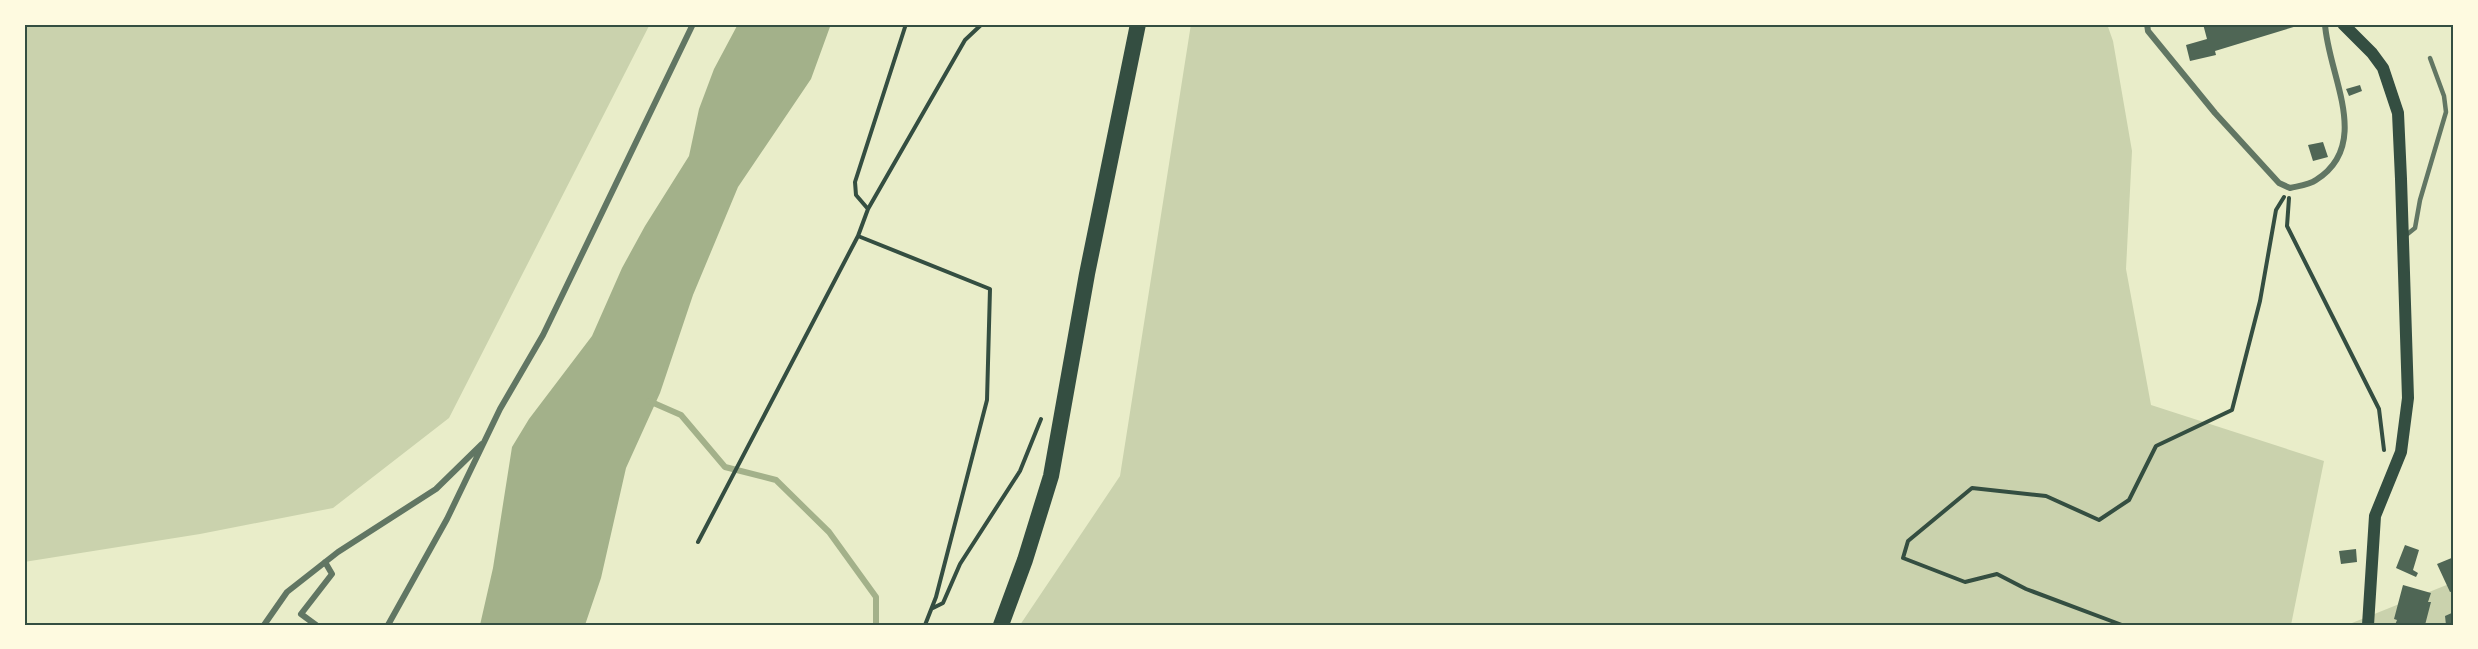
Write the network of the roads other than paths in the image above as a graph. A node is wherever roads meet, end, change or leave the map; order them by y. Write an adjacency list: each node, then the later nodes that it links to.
1 (693, 24): 8 (street)
2 (1138, 24): 13 (highway)
3 (2147, 24): 4 (street)
4 (2325, 24)
5 (2348, 26): 7 (main road)
6 (2430, 58): 7 (lane)
7 (2403, 238): 14 (main road)
8 (487, 439): 9 (street); 12 (street)
9 (325, 562): 10 (street); 11 (street)
10 (264, 625)
11 (316, 625)
12 (388, 625)
13 (1001, 625)
14 (2368, 625)

